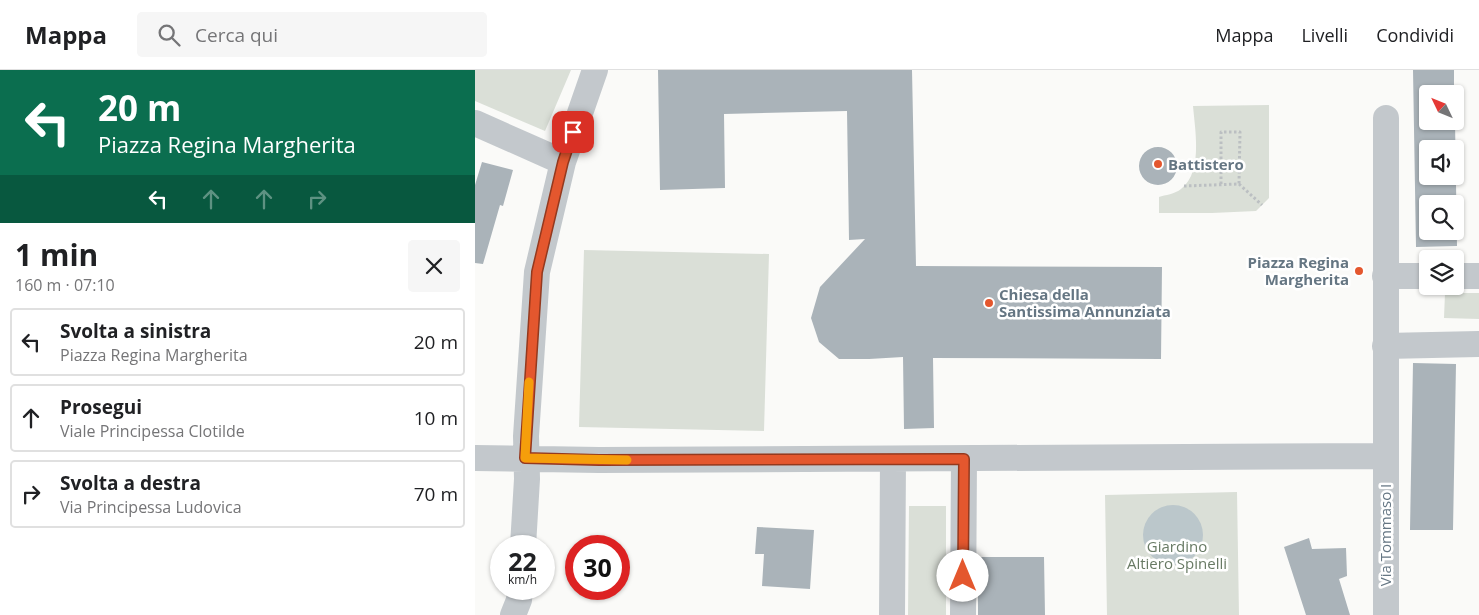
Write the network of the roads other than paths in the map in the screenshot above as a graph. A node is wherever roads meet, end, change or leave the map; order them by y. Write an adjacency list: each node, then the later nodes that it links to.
1 (595, 70): 4 (street)
2 (1386, 118): 5 (street)
3 (475, 123): 4 (street)
4 (563, 162): 13 (street)
5 (1385, 276): 6 (street); 10 (street)
6 (1419, 276)
7 (1464, 276): 8 (street)
8 (1479, 276)
9 (1479, 344): 10 (street)
10 (1385, 346): 11 (street)
11 (1385, 456): 14 (street); 21 (street, Via Tommaso I)
12 (475, 458): 13 (street)
13 (525, 458): 15 (street); 16 (street)
14 (964, 459): 15 (street); 20 (street)
15 (893, 460): 19 (street)
16 (524, 535)
17 (519, 600): 18 (street)
18 (513, 615)
19 (892, 615)
20 (963, 615)
21 (1386, 615)

